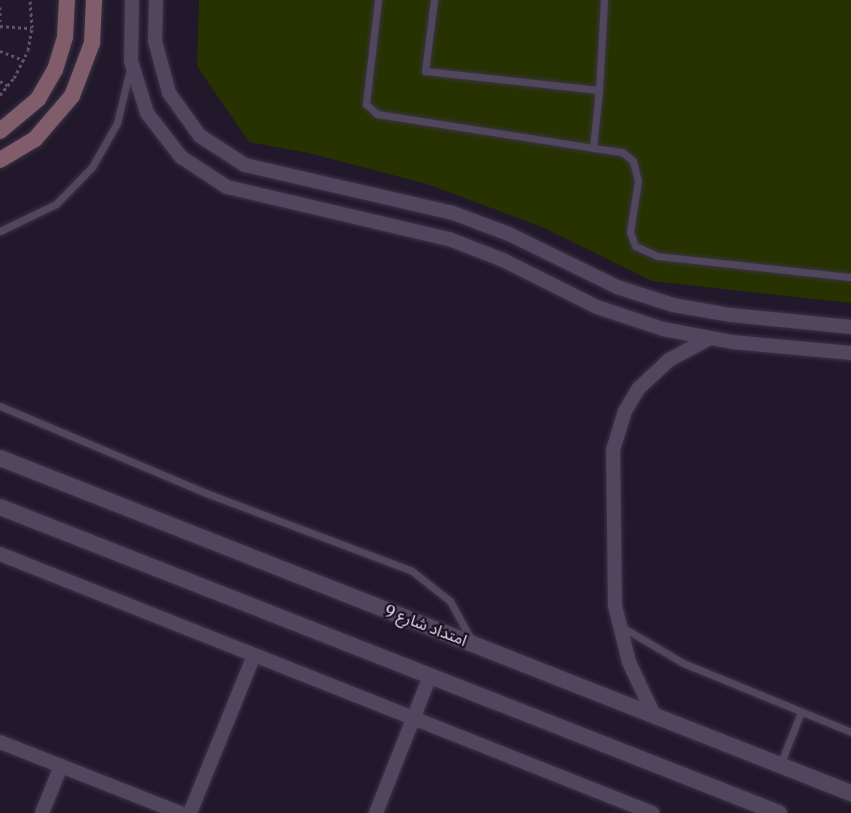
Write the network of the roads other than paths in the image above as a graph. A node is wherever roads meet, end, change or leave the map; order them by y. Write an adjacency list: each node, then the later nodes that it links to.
1 (67, 0): 10 (main road)
2 (94, 0): 12 (main road)
3 (132, 0): 8 (street)
4 (156, 0): 15 (street)
5 (378, 0): 11 (lane)
6 (434, 0): 9 (lane)
7 (604, 0): 9 (lane)
8 (131, 61): 13 (lane); 16 (street)
9 (599, 90): 11 (lane)
10 (0, 131)
11 (593, 148): 14 (lane)
12 (0, 160)
13 (0, 231)
14 (851, 277)
15 (851, 327)
16 (708, 339): 17 (street); 22 (street)
17 (851, 353)
18 (0, 406): 23 (lane)
19 (0, 458): 23 (street, امتداد شارع 9)
20 (0, 507): 25 (street)
21 (0, 554): 24 (street)
22 (618, 624): 26 (lane); 27 (street)
23 (473, 644): 27 (street, امتداد شارع 9)
24 (254, 654): 28 (street); 36 (street)
25 (430, 676): 28 (street); 39 (street)
26 (801, 712): 29 (lane); 31 (lane)
27 (654, 715): 31 (street, امتداد شارع 9)
28 (413, 718): 37 (street); 38 (street)
29 (851, 732)
30 (0, 742): 32 (street)
31 (780, 765): 33 (street, امتداد شارع 9)
32 (61, 766): 34 (street); 35 (street)
33 (851, 793)
34 (42, 813)
35 (180, 813)
36 (190, 813)
37 (376, 813)
38 (652, 813)
39 (779, 813)

